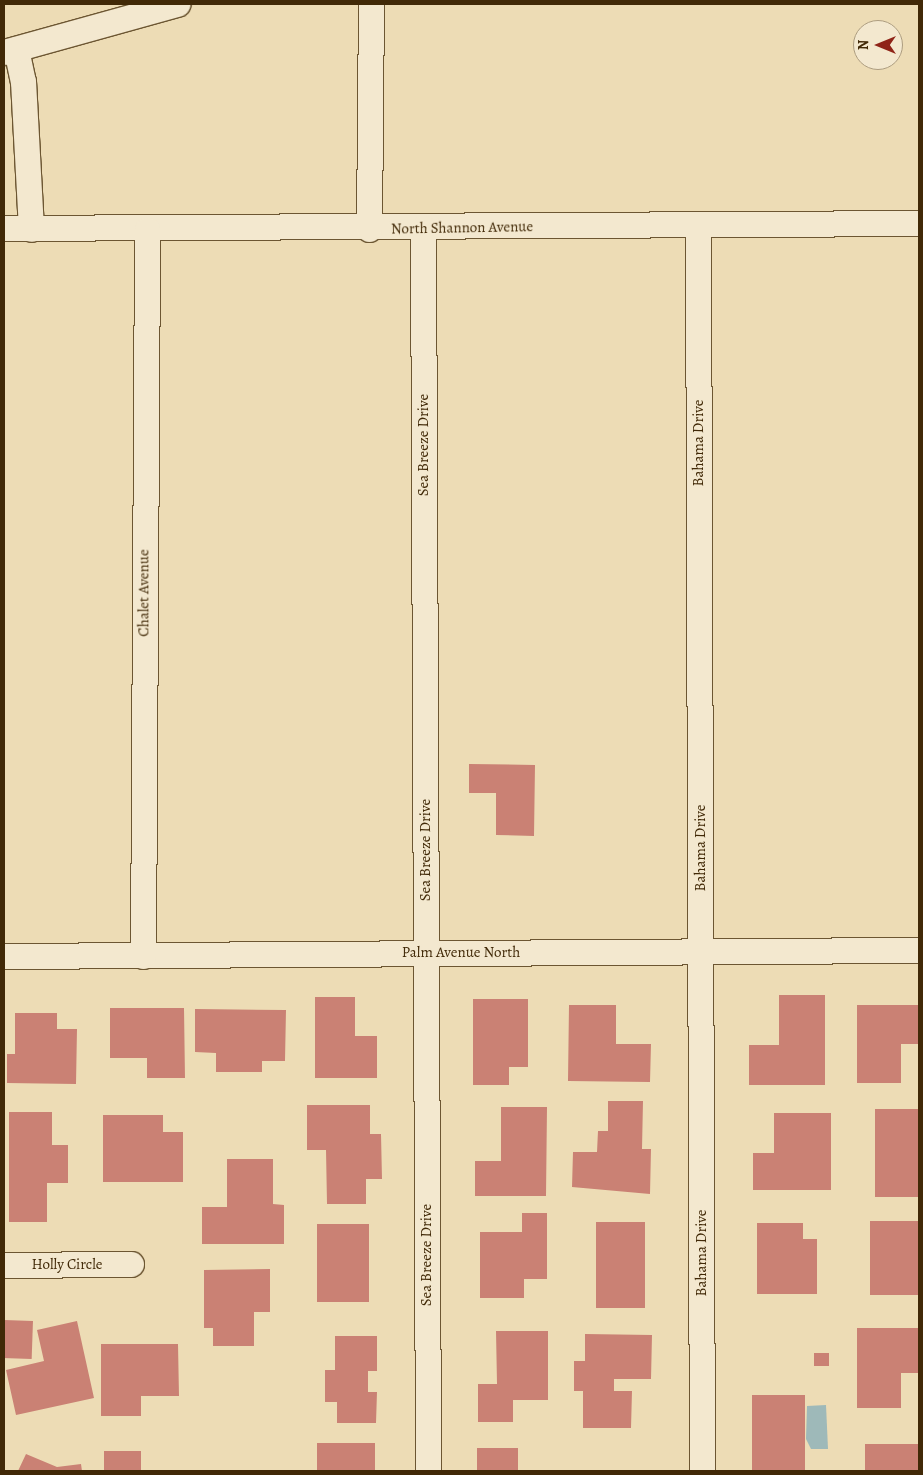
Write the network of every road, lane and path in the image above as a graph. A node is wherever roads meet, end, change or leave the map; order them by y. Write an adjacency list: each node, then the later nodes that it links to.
1 (177, 4): 3 (street)
2 (371, 4): 9 (street)
3 (10, 50): 8 (street)
4 (919, 223): 5 (street, North Shannon Avenue)
5 (698, 225): 7 (street, North Shannon Avenue); 12 (street, Bahama Drive)
6 (4, 228): 8 (street, North Shannon Avenue)
7 (423, 228): 9 (street, North Shannon Avenue); 13 (street, Sea Breeze Drive)
8 (31, 229): 10 (street, North Shannon Avenue)
9 (369, 229): 10 (street, North Shannon Avenue)
10 (147, 230): 15 (street, Chalet Avenue)
11 (919, 950): 12 (street, Palm Avenue North)
12 (701, 952): 13 (street, Palm Avenue North); 19 (street, Bahama Drive)
13 (426, 953): 15 (street, Palm Avenue North); 18 (street, Sea Breeze Drive)
14 (4, 956): 15 (street, Palm Avenue North)
15 (142, 956)
16 (131, 1264): 17 (street, Holly Circle)
17 (4, 1265)
18 (428, 1471)
19 (702, 1471)

